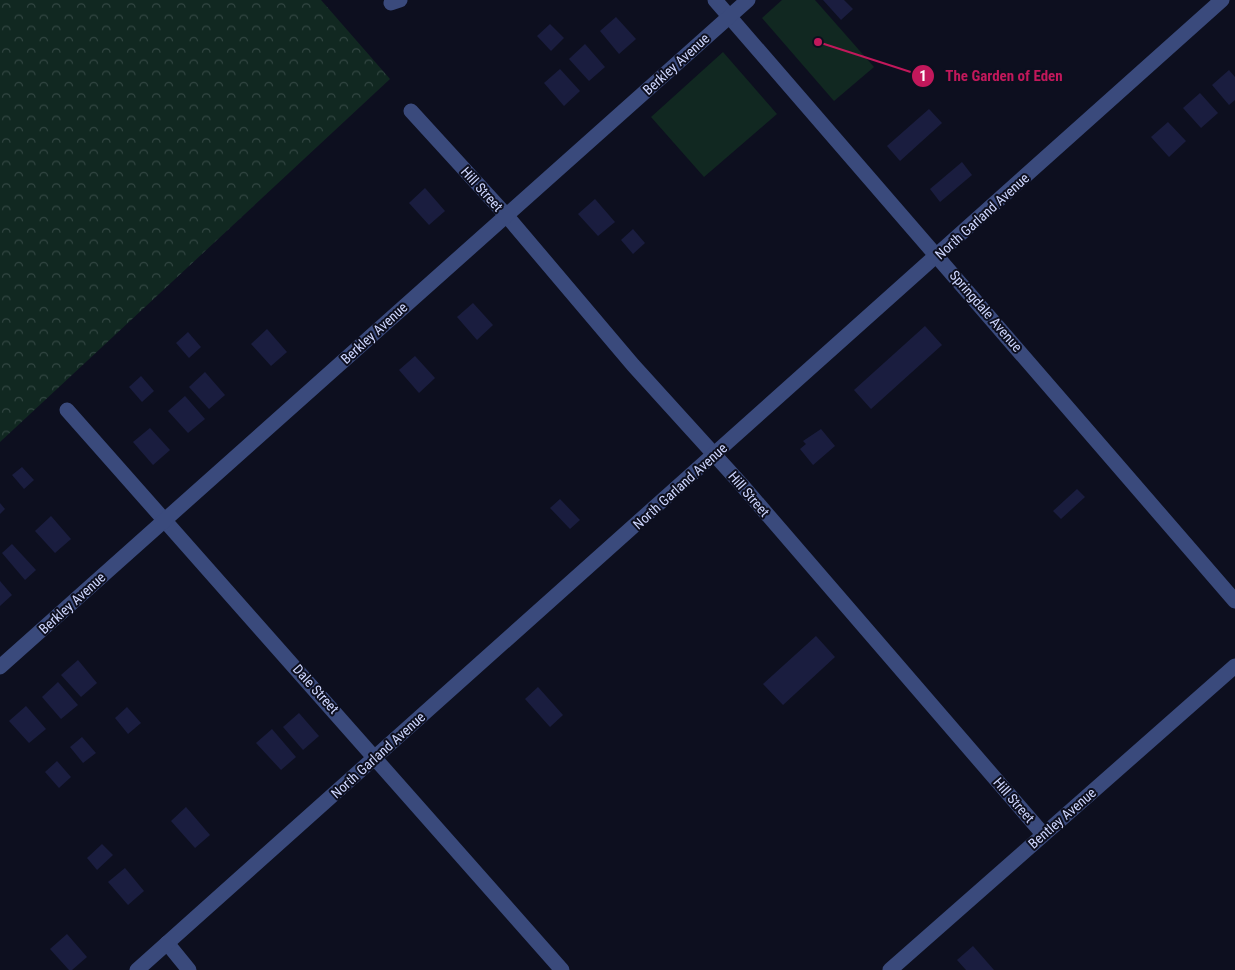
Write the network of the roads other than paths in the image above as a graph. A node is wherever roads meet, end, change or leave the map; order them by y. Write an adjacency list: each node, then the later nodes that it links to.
1 (716, 0): 4 (street, Springdale Avenue)
2 (748, 0): 4 (street, Berkley Avenue)
3 (1222, 0): 7 (street, North Garland Avenue)
4 (730, 16): 6 (street, Berkley Avenue); 7 (street, Springdale Avenue)
5 (411, 111): 6 (street, Hill Street)
6 (506, 215): 9 (street, Hill Street); 10 (street, Berkley Avenue)
7 (938, 256): 9 (street, North Garland Avenue); 11 (street, Springdale Avenue)
8 (67, 410): 10 (street, Dale Street)
9 (714, 455): 14 (street, North Garland Avenue); 15 (street, Hill Street)
10 (164, 520): 13 (street, Berkley Avenue); 14 (street, Dale Street)
11 (1235, 601)
12 (1235, 666): 15 (street, Bentley Avenue)
13 (0, 667)
14 (376, 757): 16 (street, North Garland Avenue); 19 (street, Dale Street)
15 (1043, 834): 20 (street, Bentley Avenue)
16 (166, 944): 17 (street, North Garland Avenue); 18 (street)
17 (137, 970)
18 (189, 970)
19 (562, 970)
20 (890, 970)

